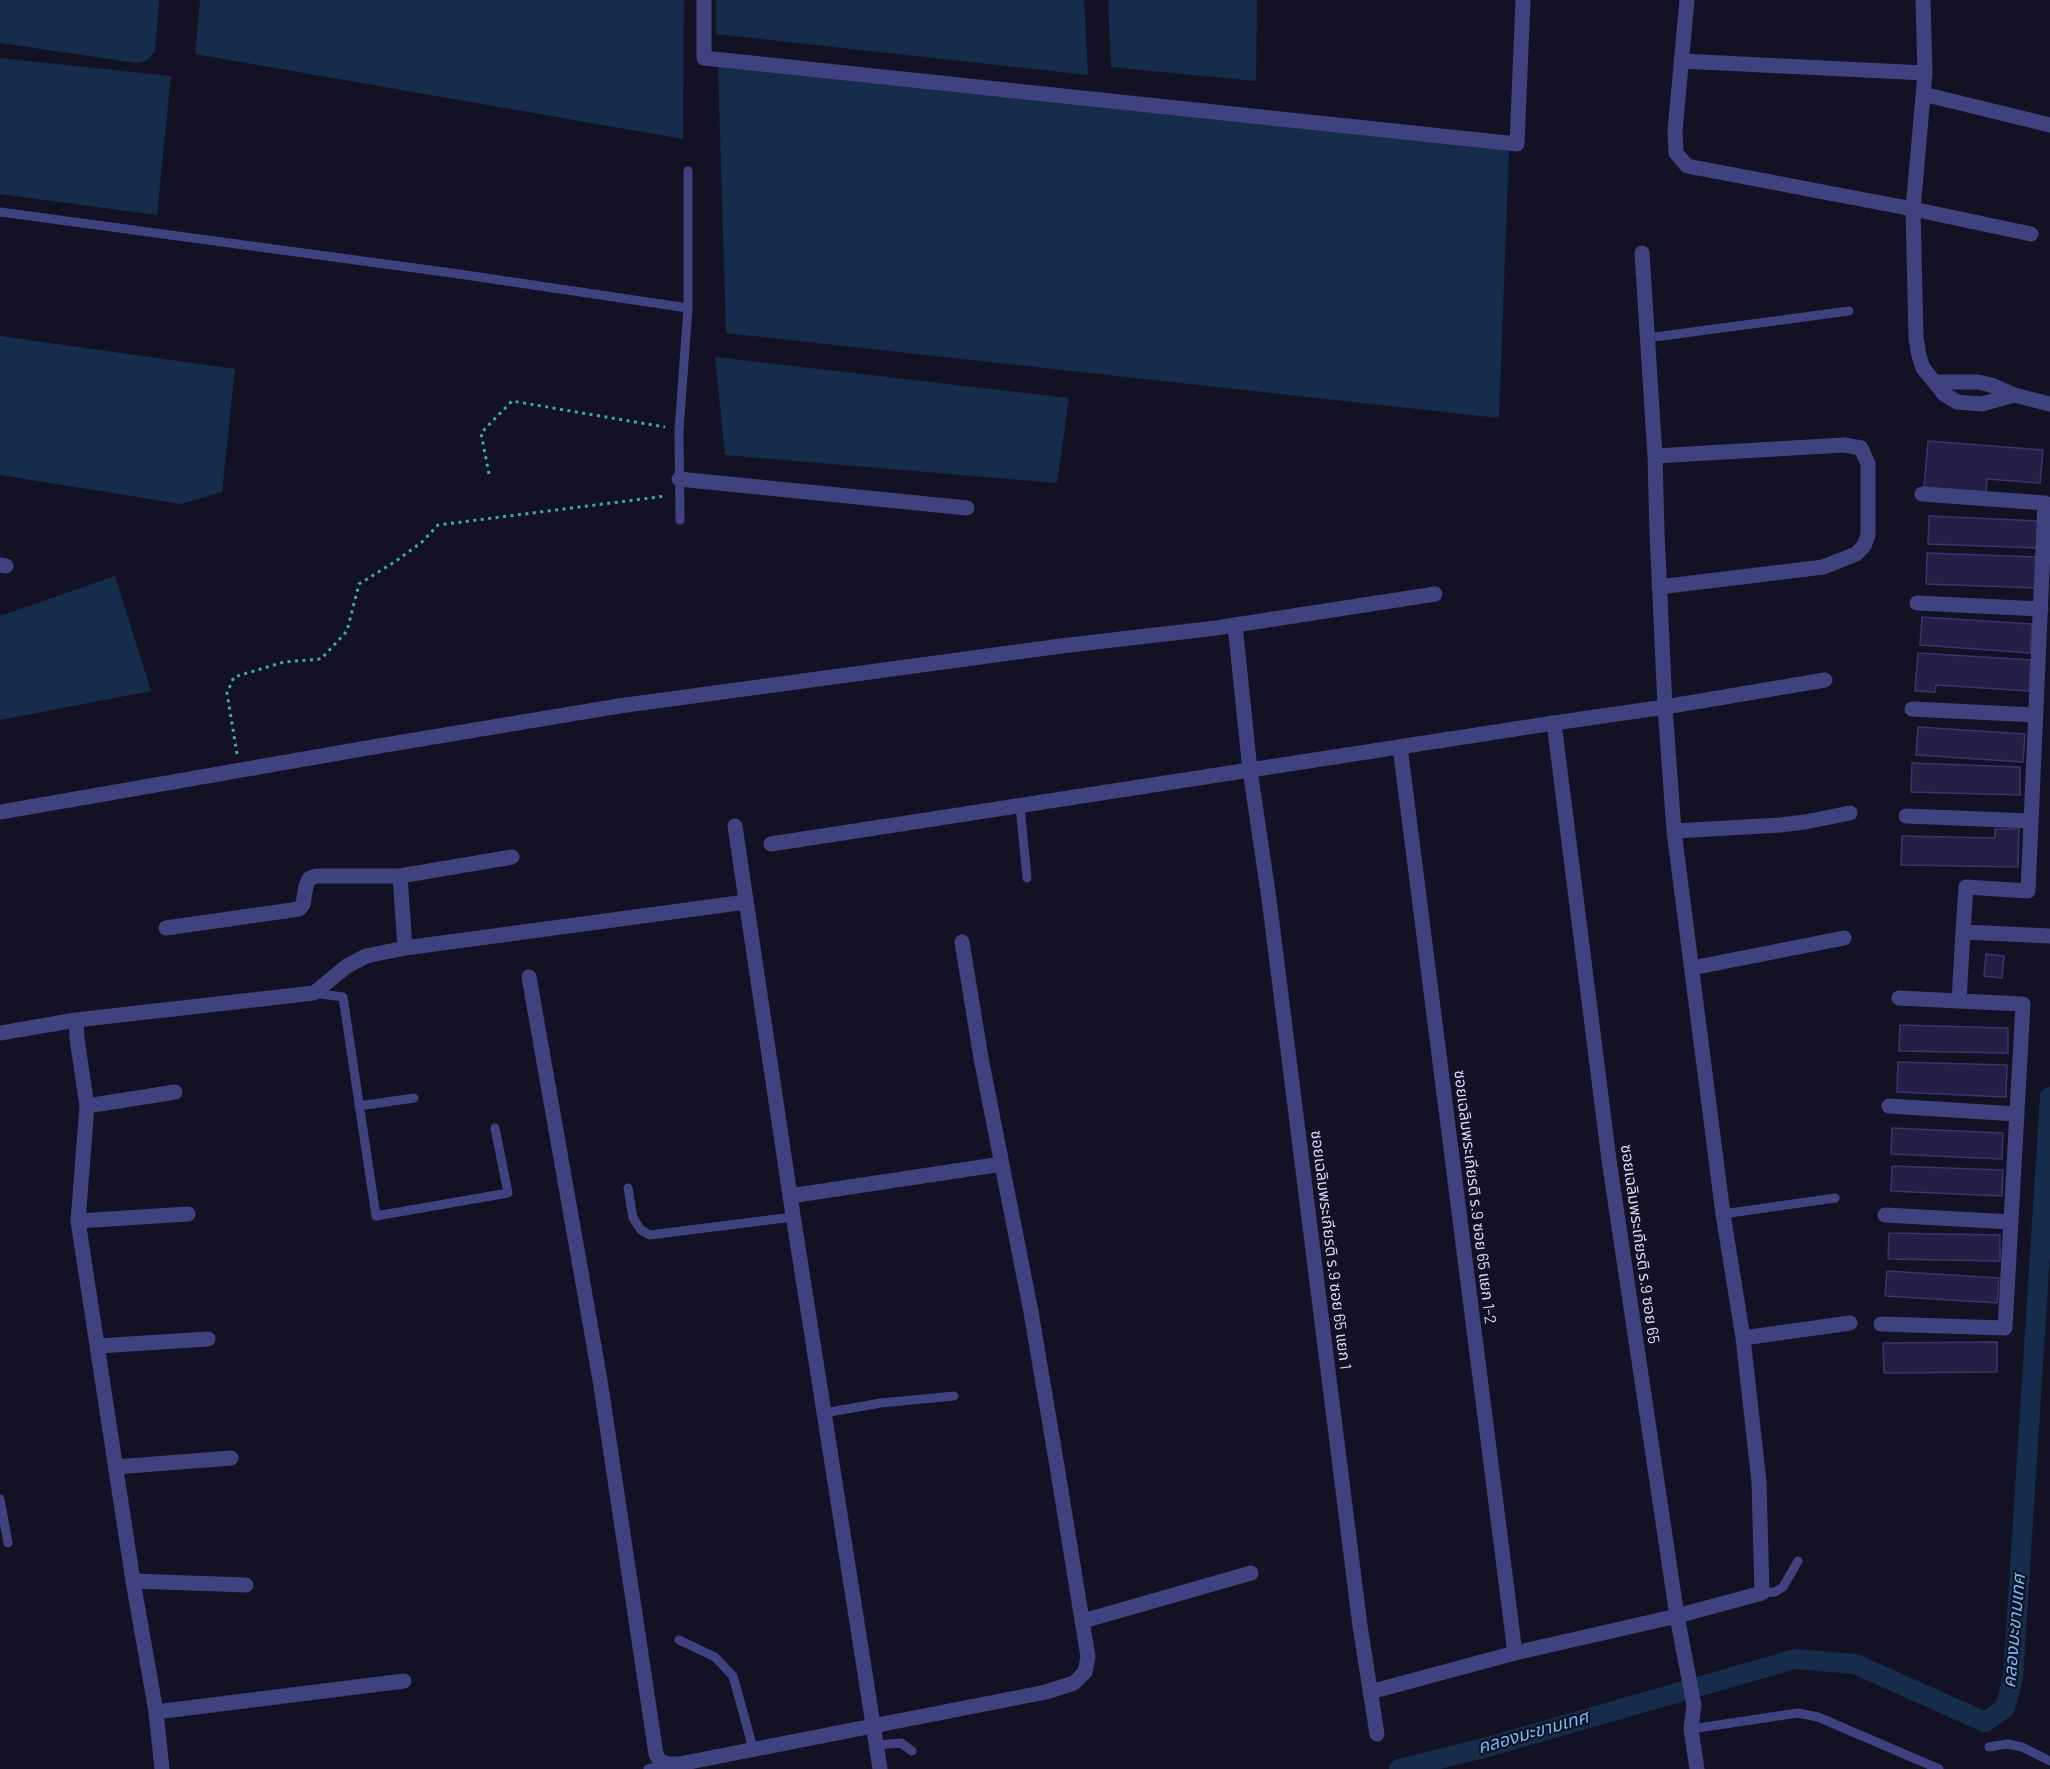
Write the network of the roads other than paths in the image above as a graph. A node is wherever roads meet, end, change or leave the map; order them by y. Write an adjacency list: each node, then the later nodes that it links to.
1 (704, 0): 2 (street)
2 (1523, 0)
3 (1687, 0): 5 (street)
4 (1923, 0): 6 (street)
5 (1681, 61): 6 (street); 10 (street)
6 (1925, 73): 7 (street)
7 (1923, 94): 8 (street); 10 (street)
8 (2050, 125)
9 (688, 171): 14 (lane)
10 (1913, 209): 12 (street); 17 (street)
11 (0, 212): 14 (lane)
12 (2031, 234)
13 (1642, 253): 16 (street)
14 (688, 308): 21 (lane)
15 (1849, 311): 16 (lane)
16 (1647, 338): 20 (street)
17 (1935, 382): 18 (street); 18 (street)
18 (2014, 395): 19 (street)
19 (2050, 404)
20 (1655, 456): 25 (street); 25 (street)
21 (680, 487): 23 (street); 24 (lane)
22 (1922, 494): 28 (street)
23 (967, 508)
24 (680, 520)
25 (1659, 587): 31 (street)
26 (1435, 594): 29 (street)
27 (1917, 603): 28 (street)
28 (2041, 609): 33 (street)
29 (1235, 625): 36 (street, ซอยเฉลิมพระเกียรติ ร.9 ซอย 65 แยก 1); 38 (street)
30 (1825, 680): 31 (street)
31 (1665, 707): 34 (street); 43 (street)
32 (1912, 709): 33 (street)
33 (2036, 715): 41 (street)
34 (1554, 723): 35 (street); 95 (street, ซอยเฉลิมพระเกียรติ ร.9 ซอย 65)
35 (1400, 747): 36 (street); 98 (street, ซอยเฉลิมพระเกียรติ ร.9 ซอย 65 แยก 1-2)
36 (1250, 770): 37 (street); 100 (street, ซอยเฉลิมพระเกียรติ ร.9 ซอย 65 แยก 1)
37 (1020, 806): 44 (street); 47 (lane)
38 (0, 812)
39 (1850, 813): 43 (street)
40 (1906, 816): 41 (street)
41 (2031, 821): 50 (street)
42 (735, 826): 48 (street)
43 (1674, 831): 55 (street)
44 (771, 844)
45 (512, 857): 46 (street)
46 (400, 876): 49 (street); 54 (street)
47 (1026, 878)
48 (746, 902): 54 (street); 71 (street)
49 (166, 928)
50 (1963, 932): 51 (street); 59 (street)
51 (2050, 936)
52 (1844, 938): 55 (street)
53 (962, 942): 69 (street)
54 (405, 948): 57 (street)
55 (1692, 968): 74 (street)
56 (529, 977): 110 (street)
57 (314, 993): 60 (street); 65 (lane)
58 (1899, 998): 59 (street)
59 (1959, 1000): 67 (street)
60 (76, 1020): 61 (street); 64 (street)
61 (0, 1033)
62 (175, 1092): 64 (street)
63 (414, 1098): 65 (lane)
64 (87, 1106): 77 (street)
65 (360, 1106): 68 (lane)
66 (1889, 1106): 67 (street)
67 (2017, 1114): 78 (street)
68 (495, 1128)
69 (1002, 1164): 71 (street); 96 (street)
70 (628, 1188): 76 (lane)
71 (790, 1196): 76 (street)
72 (1835, 1198): 74 (lane)
73 (188, 1214): 77 (street)
74 (1723, 1214): 81 (street)
75 (1886, 1215): 78 (street)
76 (794, 1217): 85 (street)
77 (78, 1221): 83 (street)
78 (2011, 1222): 80 (street)
79 (1850, 1323): 81 (street)
80 (1881, 1324)
81 (1743, 1338): 94 (street)
82 (208, 1339): 83 (street)
83 (98, 1346): 87 (street)
84 (954, 1396): 85 (lane)
85 (824, 1413): 102 (street)
86 (231, 1458): 87 (street)
87 (116, 1467): 92 (street)
88 (0, 1499): 89 (lane)
89 (8, 1543)
90 (1798, 1561): 94 (lane)
91 (1251, 1573): 96 (street)
92 (133, 1581): 93 (street); 101 (street)
93 (246, 1585)
94 (1762, 1593): 95 (street)
95 (1677, 1616): 98 (street); 103 (street, ซอยเฉลิมพระเกียรติ ร.9 ซอย 65)
96 (1083, 1622): 102 (street)
97 (679, 1640): 107 (lane)
98 (1515, 1653): 100 (street)
99 (404, 1680): 101 (street)
100 (1370, 1692): 104 (street, ซอยเฉลิมพระเกียรติ ร.9 ซอย 65 แยก 1)
101 (156, 1712): 111 (street)
102 (873, 1724): 105 (street); 107 (street)
103 (1690, 1729): 114 (street, ซอยเฉลิมพระเกียรติ ร.9 ซอย 65); 115 (lane)
104 (1377, 1734)
105 (877, 1745): 108 (lane); 113 (street)
106 (1989, 1747): 109 (lane)
107 (753, 1748): 110 (street)
108 (912, 1751)
109 (2050, 1761)
110 (668, 1764): 112 (lane)
111 (162, 1769)
112 (648, 1769)
113 (880, 1769)
114 (1697, 1769)
115 (1939, 1769)

